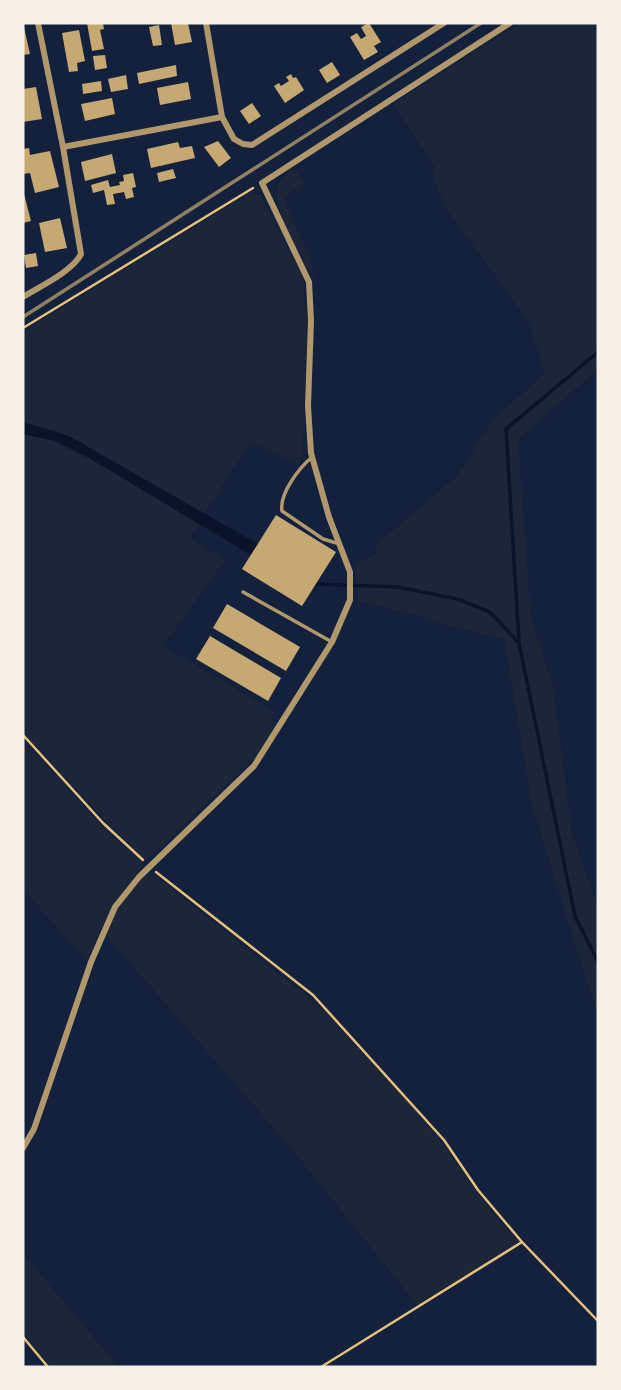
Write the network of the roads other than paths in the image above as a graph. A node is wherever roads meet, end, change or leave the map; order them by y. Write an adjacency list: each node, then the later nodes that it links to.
1 (38, 23): 6 (street)
2 (206, 23): 5 (street)
3 (444, 23): 5 (street)
4 (510, 23): 8 (street)
5 (222, 117): 6 (street)
6 (64, 147): 7 (street)
7 (23, 297)
8 (312, 457): 9 (street); 9 (lane)
9 (340, 544): 11 (street)
10 (243, 592): 11 (lane)
11 (332, 642): 12 (street)
12 (23, 1148)

